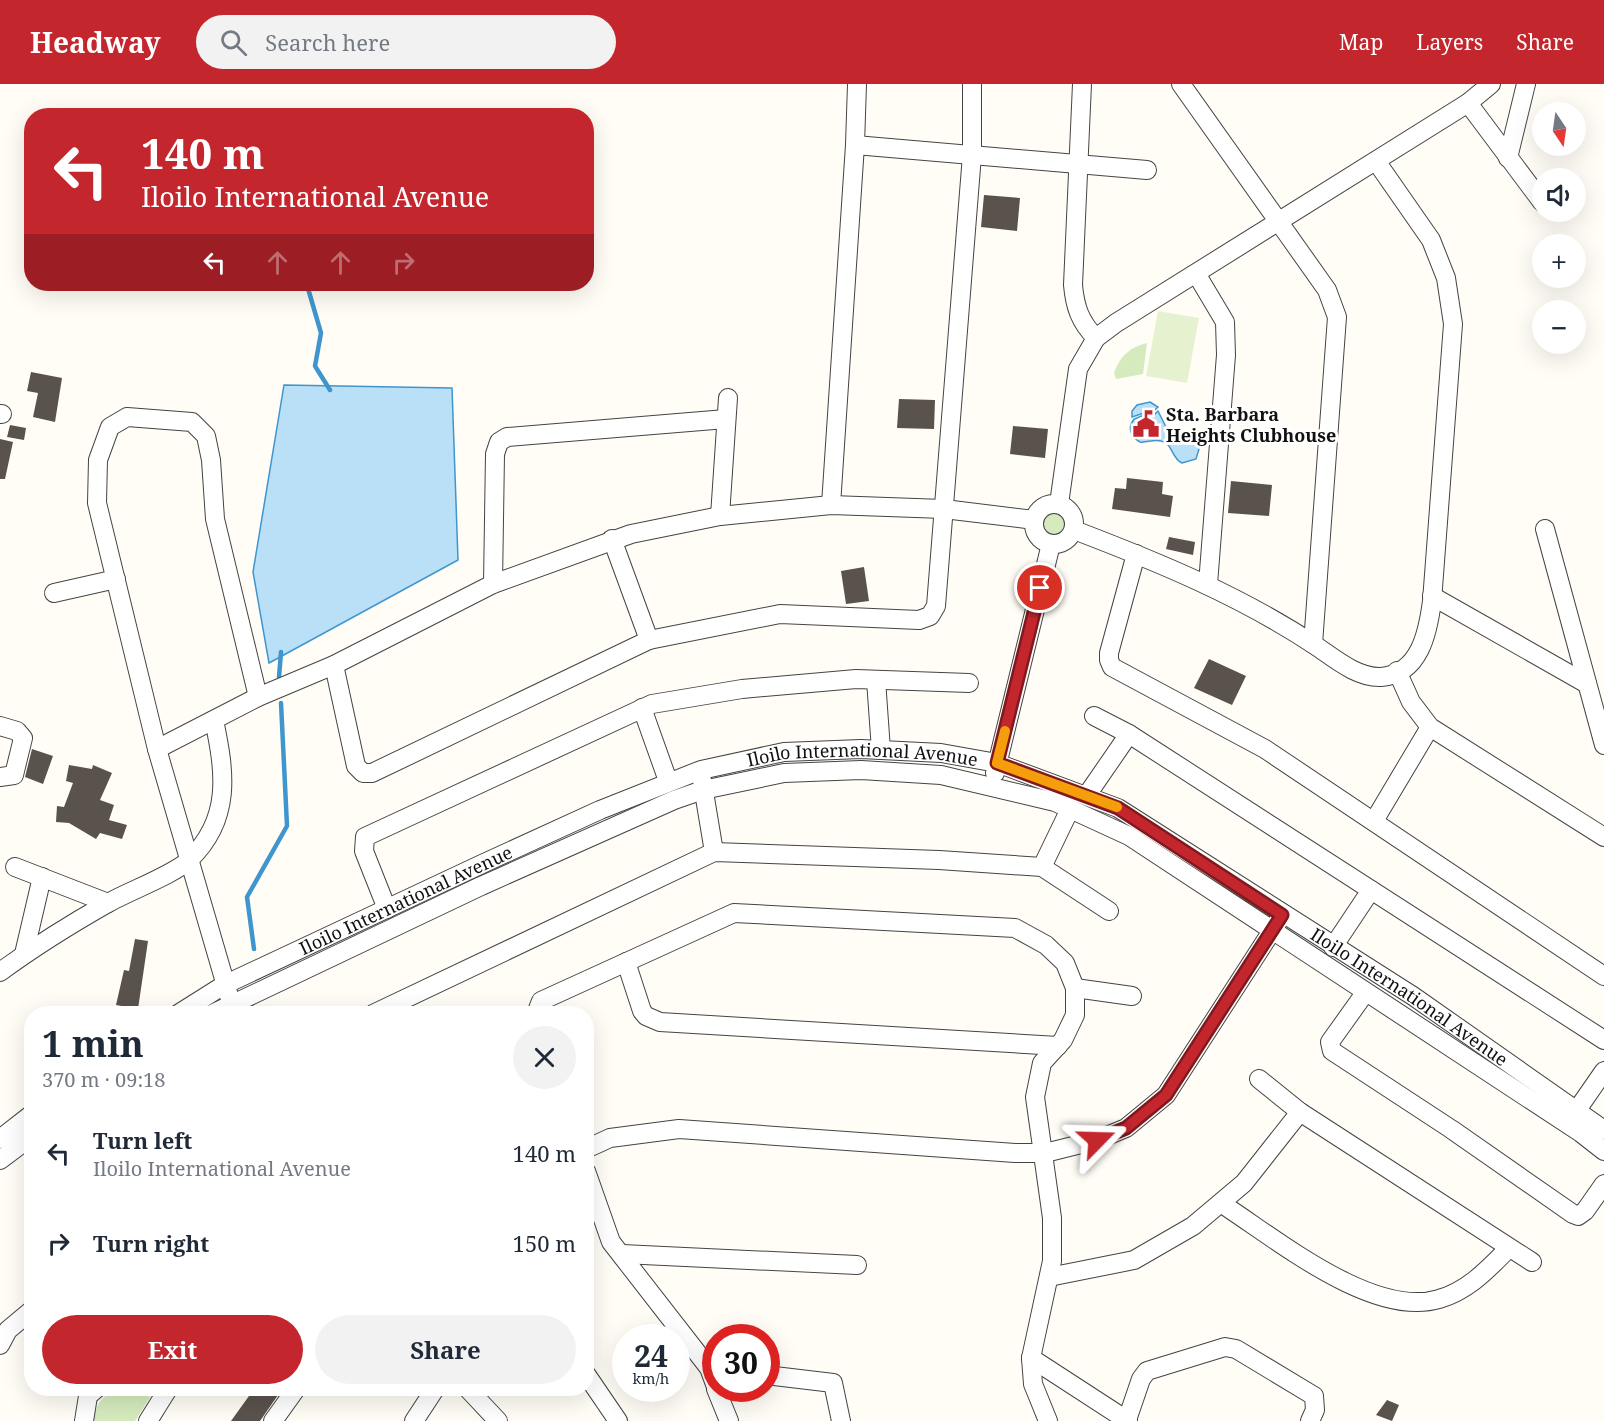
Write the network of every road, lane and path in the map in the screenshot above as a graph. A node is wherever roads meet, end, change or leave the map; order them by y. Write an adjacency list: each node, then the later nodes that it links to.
1 (857, 84): 8 (street)
2 (972, 84): 9 (street)
3 (1082, 84): 12 (street)
4 (1181, 84): 15 (street)
5 (1491, 84): 7 (street)
6 (1526, 84): 10 (street)
7 (1468, 103): 10 (street); 11 (street)
8 (855, 144): 9 (street); 21 (street)
9 (972, 155): 12 (street); 22 (street)
10 (1508, 158): 14 (street)
11 (1376, 161): 15 (street); 34 (street)
12 (1078, 165): 13 (street); 17 (street)
13 (1147, 170)
14 (1532, 189)
15 (1281, 221): 16 (street); 36 (street)
16 (1197, 275): 17 (street); 32 (street)
17 (1096, 338): 20 (street)
18 (728, 398): 19 (street)
19 (726, 419): 23 (street); 31 (street)
20 (1059, 504): 24 (street); 26 (street)
21 (831, 505): 22 (street); 23 (street)
22 (944, 509): 24 (street); 35 (street)
23 (720, 516): 27 (street)
24 (1034, 520): 28 (street)
25 (1545, 529): 41 (street)
26 (1074, 530): 28 (street); 29 (street)
27 (612, 539): 31 (street); 35 (street)
28 (1051, 544): 52 (street)
29 (1137, 554): 32 (street); 60 (street)
30 (116, 579): 33 (street); 42 (street); 50 (street)
31 (493, 584): 37 (street)
32 (1208, 584): 36 (street)
33 (54, 593)
34 (1432, 596): 38 (street); 41 (street)
35 (650, 640): 37 (street)
36 (1313, 644): 38 (street)
37 (334, 665): 42 (street)
38 (1397, 671): 47 (street)
39 (876, 680): 40 (street); 43 (street); 51 (street)
40 (969, 683)
41 (1587, 684): 49 (street)
42 (258, 698): 45 (street)
43 (642, 708): 55 (street); 69 (street)
44 (1094, 716): 48 (street)
45 (214, 720): 50 (street); 63 (street)
46 (0, 726): 54 (street)
47 (1430, 726): 60 (street); 61 (street)
48 (1129, 734): 58 (street); 67 (street)
49 (1604, 745)
50 (157, 749): 63 (street)
51 (881, 750): 52 (street, Iloilo International Avenue); 53 (street, Iloilo International Avenue)
52 (997, 763): 56 (street); 58 (street, Iloilo International Avenue)
53 (701, 770): 55 (street, Iloilo International Avenue); 57 (street)
54 (0, 777)
55 (668, 781): 69 (street, Iloilo International Avenue)
56 (992, 787): 57 (street, Iloilo International Avenue); 59 (street, Iloilo International Avenue)
57 (703, 790): 62 (street); 81 (street, Iloilo International Avenue)
58 (1088, 795): 71 (street, Iloilo International Avenue)
59 (1070, 809): 65 (street); 71 (street, Iloilo International Avenue)
60 (1374, 821): 76 (street)
61 (1604, 837)
62 (714, 852): 65 (street); 84 (street)
63 (188, 861): 68 (street); 77 (street)
64 (15, 867): 66 (street)
65 (1042, 867): 70 (street)
66 (42, 877): 68 (street); 73 (street)
67 (1371, 890): 72 (street); 86 (street)
68 (108, 903): 73 (street)
69 (387, 909): 77 (street, Iloilo International Avenue)
70 (1109, 911)
71 (1277, 923): 72 (street, Iloilo International Avenue); 79 (street, Iloilo International Avenue); 98 (street)
72 (1333, 947): 90 (street, Iloilo International Avenue)
73 (24, 954): 75 (street)
74 (626, 962): 78 (street); 85 (street); 87 (street)
75 (0, 972)
76 (1604, 976)
77 (224, 985): 81 (street); 82 (street, Iloilo International Avenue)
78 (1075, 988): 80 (street); 87 (street)
79 (1365, 993): 97 (street, Iloilo International Avenue); 100 (street)
80 (1132, 996)
81 (232, 1003): 83 (street, Iloilo International Avenue)
82 (191, 1006)
83 (227, 1006)
84 (390, 1006)
85 (539, 1006)
86 (1604, 1040)
87 (1058, 1046): 98 (street)
88 (1604, 1071): 90 (street)
89 (1259, 1079): 91 (street)
90 (1576, 1110): 93 (street, Iloilo International Avenue)
91 (1300, 1112): 102 (street); 103 (street)
92 (24, 1120): 94 (street)
93 (1604, 1130)
94 (0, 1139)
95 (24, 1142): 99 (street)
96 (594, 1145): 98 (street)
97 (1604, 1151)
98 (1045, 1153): 107 (street)
99 (0, 1160)
100 (1604, 1184)
101 (594, 1194): 104 (street)
102 (1222, 1204): 103 (street); 107 (street)
103 (1508, 1249): 105 (street)
104 (622, 1254): 106 (street); 110 (street)
105 (1532, 1262)
106 (857, 1265)
107 (1049, 1276): 111 (street)
108 (24, 1316): 109 (street)
109 (2, 1334)
110 (702, 1355)
111 (1031, 1358): 128 (street); 129 (street)
112 (780, 1377): 127 (street)
113 (594, 1386): 125 (street)
114 (88, 1396): 120 (street)
115 (164, 1396): 121 (street)
116 (291, 1396): 122 (street)
117 (430, 1396): 123 (street)
118 (475, 1396): 124 (street)
119 (722, 1402): 126 (street)
120 (84, 1421)
121 (148, 1421)
122 (273, 1421)
123 (414, 1421)
124 (498, 1421)
125 (618, 1421)
126 (729, 1421)
127 (841, 1421)
128 (1048, 1421)
129 (1127, 1421): 130 (street)
130 (1310, 1421)

